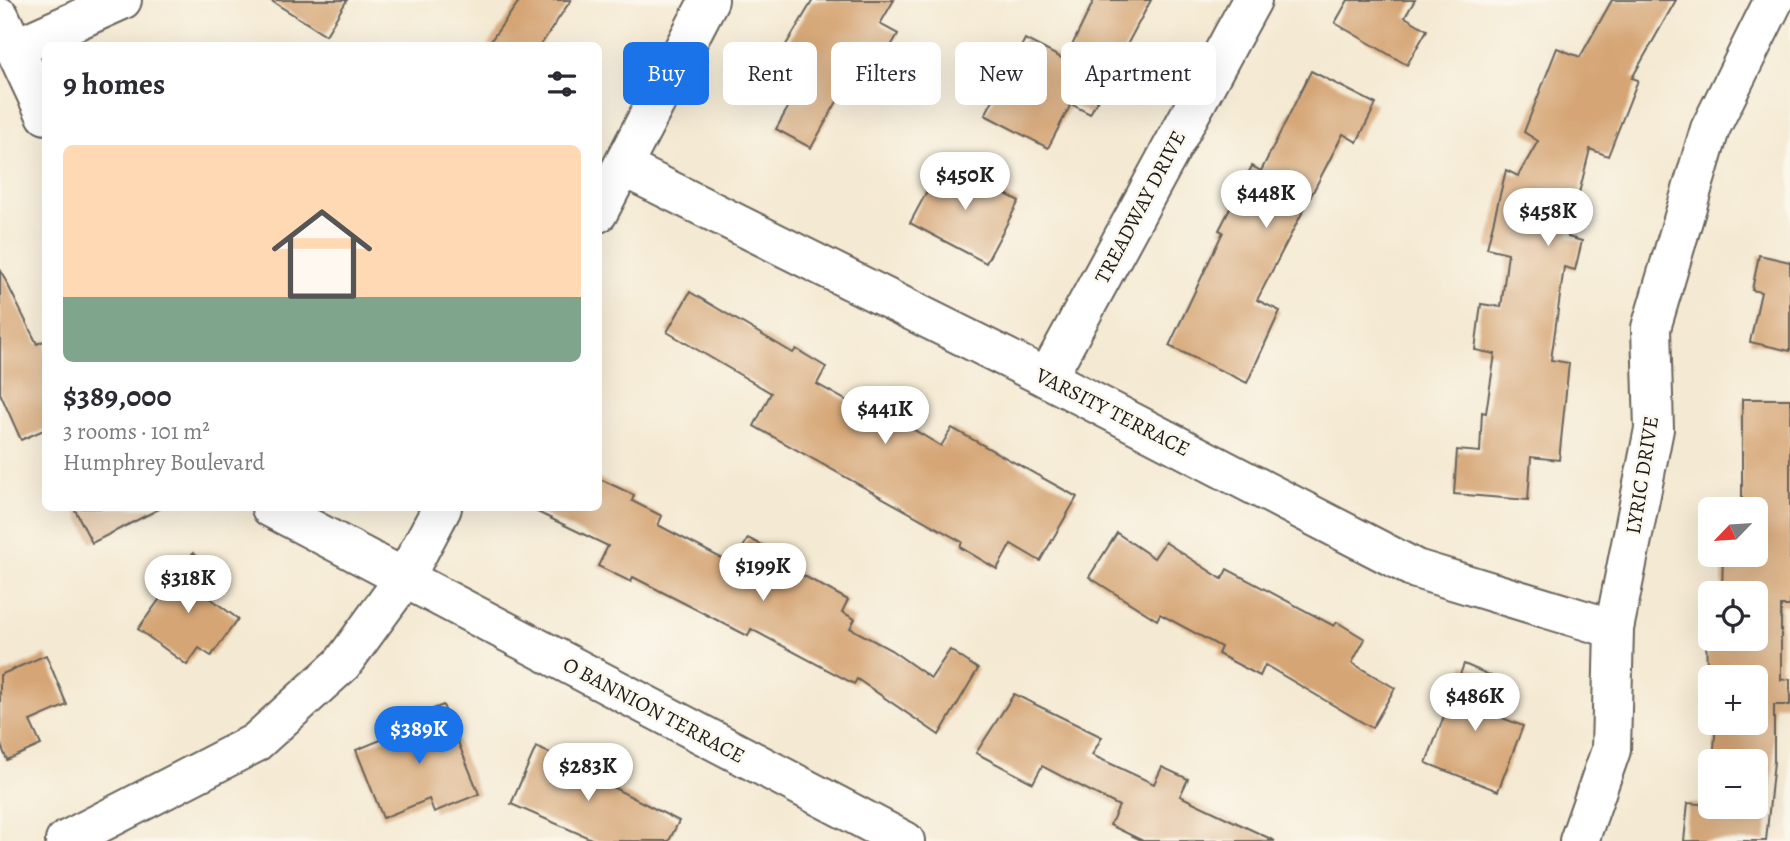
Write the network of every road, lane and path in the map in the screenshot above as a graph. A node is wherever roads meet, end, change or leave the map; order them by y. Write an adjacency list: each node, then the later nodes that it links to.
1 (122, 0): 5 (street)
2 (709, 0): 7 (street)
3 (1252, 0): 9 (street, TREADWAY DRIVE)
4 (1773, 0): 13 (street, LYRIC DRIVE)
5 (8, 33): 6 (street)
6 (42, 106)
7 (623, 167): 8 (street); 9 (street, VARSITY TERRACE)
8 (602, 206)
9 (1047, 378): 13 (street, VARSITY TERRACE)
10 (277, 511): 12 (street, O BANNION TERRACE)
11 (440, 511): 12 (street)
12 (404, 579): 14 (street); 15 (street, O BANNION TERRACE)
13 (1614, 629): 16 (street, LYRIC DRIVE)
14 (65, 841)
15 (905, 841)
16 (1579, 841)

